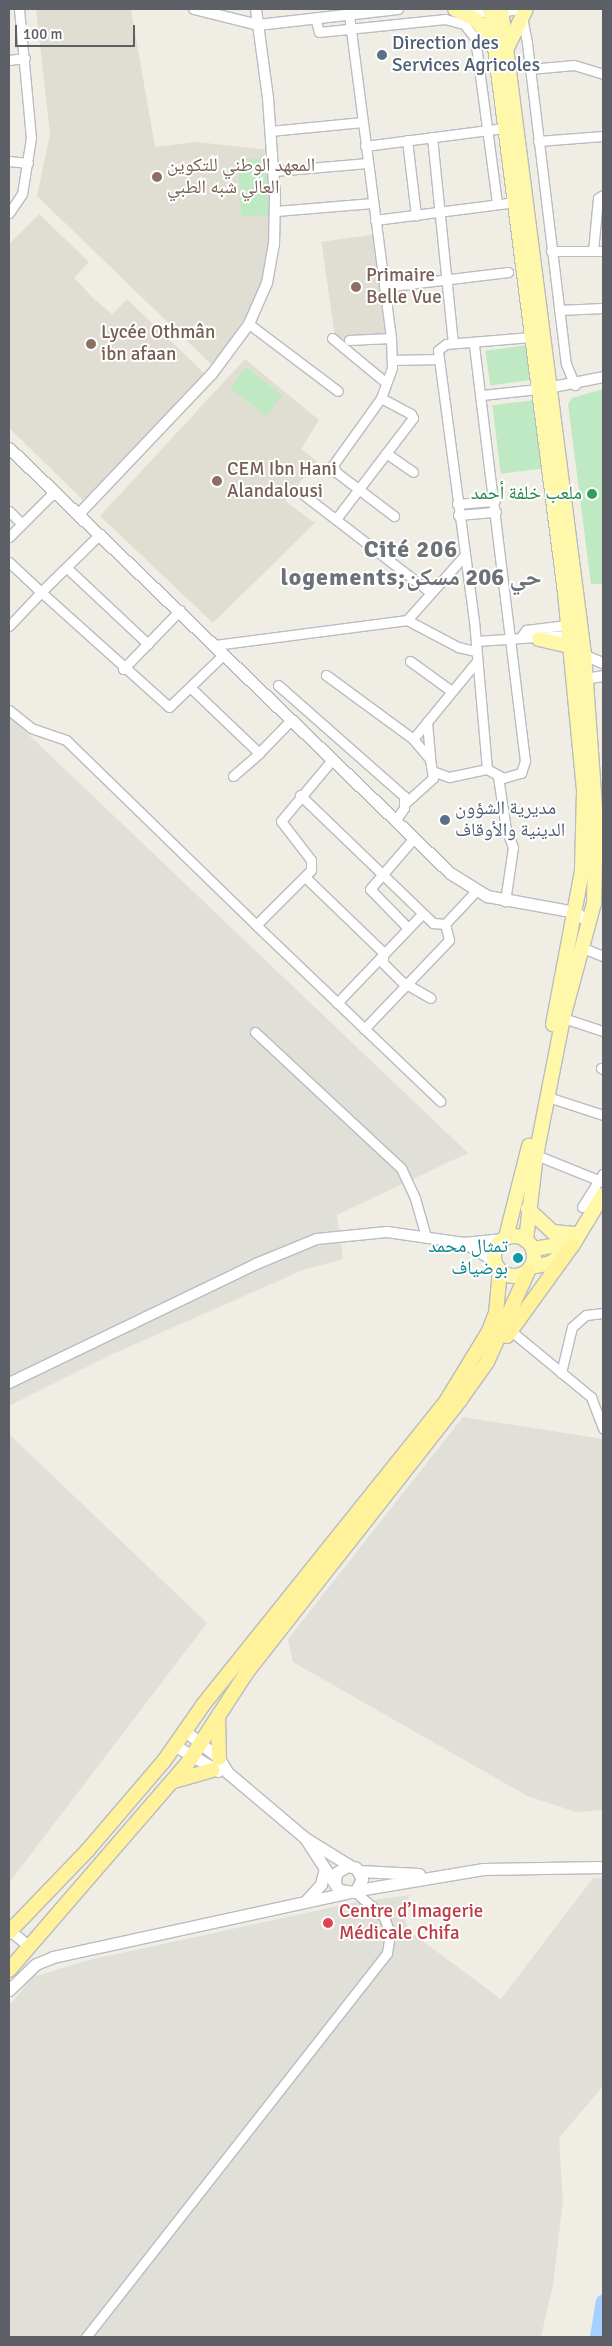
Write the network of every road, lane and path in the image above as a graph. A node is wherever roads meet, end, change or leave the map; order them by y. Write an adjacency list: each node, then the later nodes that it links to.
1 (19, 9): 17 (street)
2 (194, 9): 10 (street)
3 (237, 9): 10 (street)
4 (256, 9): 14 (street)
5 (395, 9): 11 (street); 13 (street)
6 (455, 9): 16 (main road)
7 (460, 9): 8 (street)
8 (496, 10): 9 (street); 16 (main road)
9 (521, 12): 16 (main road); 19 (street)
10 (221, 15): 14 (street)
11 (349, 16): 12 (street); 15 (street)
12 (316, 21): 14 (street); 15 (street)
13 (392, 24): 15 (street); 23 (street)
14 (258, 25): 24 (street)
15 (351, 29): 21 (street)
16 (501, 45): 22 (main road); 63 (main road)
17 (25, 58): 18 (street); 31 (street)
18 (9, 60)
19 (530, 69): 20 (street); 28 (street)
20 (603, 74)
21 (363, 122): 24 (street); 29 (street)
22 (504, 128): 23 (street); 35 (main road)
23 (490, 130): 26 (street); 37 (street)
24 (270, 131): 33 (street)
25 (603, 136): 28 (street)
26 (432, 137): 27 (street); 39 (street)
27 (407, 140): 29 (street); 41 (street)
28 (538, 141): 43 (street)
29 (365, 146): 32 (street)
30 (9, 160): 31 (street)
31 (28, 163): 40 (street)
32 (368, 163): 33 (street); 36 (street)
33 (274, 171): 38 (street)
34 (603, 195): 44 (street)
35 (516, 202): 37 (street); 52 (main road)
36 (373, 203): 38 (street); 42 (street)
37 (498, 203): 39 (street)
38 (276, 211): 51 (street)
39 (441, 212): 41 (street); 47 (street)
40 (9, 213)
41 (416, 215): 42 (street)
42 (375, 220): 48 (street)
43 (551, 251): 44 (street); 50 (street)
44 (593, 251): 45 (street)
45 (603, 252)
46 (508, 272): 47 (street)
47 (447, 279): 48 (street); 56 (street)
48 (384, 287): 54 (street)
49 (603, 308): 50 (street)
50 (559, 310): 62 (street)
51 (249, 324): 64 (street); 77 (street)
52 (531, 337): 57 (street); 63 (main road)
53 (332, 338): 61 (street)
54 (391, 338): 55 (street); 59 (street)
55 (349, 340)
56 (453, 343): 57 (street); 58 (street)
57 (474, 344): 65 (street)
58 (439, 359): 59 (street); 74 (street)
59 (392, 360): 61 (street)
60 (603, 377): 62 (street)
61 (384, 381): 66 (street)
62 (575, 385): 63 (street)
63 (543, 389): 65 (street); 94 (main road); 100 (main road)
64 (338, 391)
65 (482, 395): 73 (street)
66 (381, 398): 68 (street); 70 (street)
67 (9, 448): 71 (main road)
68 (386, 453): 69 (street); 70 (street)
69 (413, 472)
70 (359, 489): 79 (street); 80 (street)
71 (55, 491): 77 (main road); 81 (street)
72 (304, 495): 80 (street)
73 (495, 501): 74 (street); 76 (street)
74 (458, 504): 78 (street)
75 (9, 511): 81 (street)
76 (496, 512): 78 (street); 92 (street)
77 (80, 514): 82 (main road)
78 (458, 515): 84 (street)
79 (394, 516)
80 (336, 519): 88 (street)
81 (22, 524): 83 (street)
82 (100, 534): 86 (street); 89 (main road)
83 (9, 537)
84 (464, 556): 88 (street); 95 (street)
85 (9, 562): 87 (street)
86 (66, 568): 87 (street); 96 (street)
87 (41, 592): 91 (street); 104 (street)
88 (430, 592): 90 (street)
89 (180, 610): 96 (street); 97 (main road)
90 (407, 620): 97 (street); 98 (street)
91 (9, 626)
92 (516, 638): 93 (street); 94 (street); 95 (street); 121 (street)
93 (538, 639): 94 (main road)
94 (568, 639): 100 (street); 130 (main road)
95 (476, 641): 98 (street)
96 (148, 644): 104 (street)
97 (215, 645): 99 (main road)
98 (476, 651): 102 (street)
99 (224, 654): 109 (street); 112 (main road)
100 (584, 654): 103 (street); 107 (main road)
101 (410, 661): 110 (street)
102 (477, 661): 110 (street); 118 (street)
103 (603, 663)
104 (123, 669): 109 (street)
105 (326, 675): 114 (street)
106 (603, 676): 107 (street)
107 (585, 679): 132 (main road)
108 (278, 685): 123 (street)
109 (192, 689): 115 (street)
110 (450, 690): 113 (street)
111 (9, 710): 134 (street)
112 (292, 719): 115 (street); 117 (main road)
113 (427, 722): 114 (street); 116 (street)
114 (413, 739): 116 (street)
115 (259, 753): 120 (street)
116 (430, 759): 119 (street)
117 (331, 761): 122 (street); 124 (main road)
118 (487, 769): 119 (street); 121 (street)
119 (435, 772): 123 (street)
120 (233, 776)
121 (498, 777): 129 (street)
122 (300, 795): 126 (street); 127 (street)
123 (406, 802): 124 (street)
124 (395, 821): 125 (main road)
125 (413, 839): 126 (street); 128 (main road)
126 (381, 875): 131 (street); 135 (street)
127 (305, 877): 134 (street); 137 (street)
128 (476, 891): 129 (main road); 133 (street)
129 (505, 901): 130 (main road)
130 (575, 912): 132 (main road); 156 (main road)
131 (422, 914): 133 (street); 135 (street)
132 (589, 922): 136 (main road)
133 (445, 924): 139 (street)
134 (256, 925): 141 (street)
135 (408, 928): 137 (street)
136 (582, 948): 138 (street); 142 (main road)
137 (383, 952): 139 (street); 141 (street)
138 (603, 956)
139 (406, 983): 140 (street); 143 (street)
140 (430, 998)
141 (337, 1003): 143 (street)
142 (563, 1018): 144 (street); 146 (main road)
143 (364, 1029): 147 (street)
144 (603, 1031)
145 (255, 1032): 155 (street)
146 (548, 1097): 148 (street); 149 (main road)
147 (440, 1101)
148 (603, 1115)
149 (536, 1155): 150 (street); 153 (main road)
150 (602, 1178): 152 (street)
151 (603, 1195): 154 (main road)
152 (582, 1207)
153 (528, 1209): 154 (main road); 158 (main road)
154 (576, 1236): 158 (main road); 160 (main road); 162 (highway)
155 (426, 1237): 157 (street); 165 (street)
156 (504, 1238): 157 (street); 158 (main road); 159 (main road)
157 (464, 1243): 159 (street)
158 (530, 1244): 160 (main road)
159 (497, 1266): 160 (main road); 169 (highway)
160 (530, 1269): 163 (highway)
161 (603, 1313): 164 (street)
162 (511, 1331): 163 (highway); 164 (street)
163 (487, 1362): 168 (highway)
164 (561, 1373): 166 (street)
165 (9, 1383)
166 (598, 1402): 167 (street)
167 (603, 1429)
168 (218, 1711): 170 (highway); 173 (highway)
169 (185, 1731): 170 (main road); 171 (highway)
170 (202, 1743): 172 (highway); 173 (main road)
171 (174, 1745): 172 (main road); 183 (highway)
172 (192, 1758): 173 (main road); 174 (highway)
173 (216, 1764): 174 (highway); 175 (main road)
174 (169, 1782): 184 (highway)
175 (305, 1838): 177 (main road); 178 (main road)
176 (603, 1867): 179 (main road)
177 (325, 1868): 180 (main road); 182 (main road)
178 (355, 1869): 179 (main road); 180 (main road); 181 (main road)
179 (433, 1875): 181 (main road)
180 (335, 1882): 181 (main road)
181 (353, 1892): 182 (main road); 187 (street)
182 (303, 1904): 186 (main road)
183 (9, 1931): 184 (street)
184 (29, 1946): 185 (highway)
185 (9, 1970)
186 (9, 1990)
187 (86, 2337)

